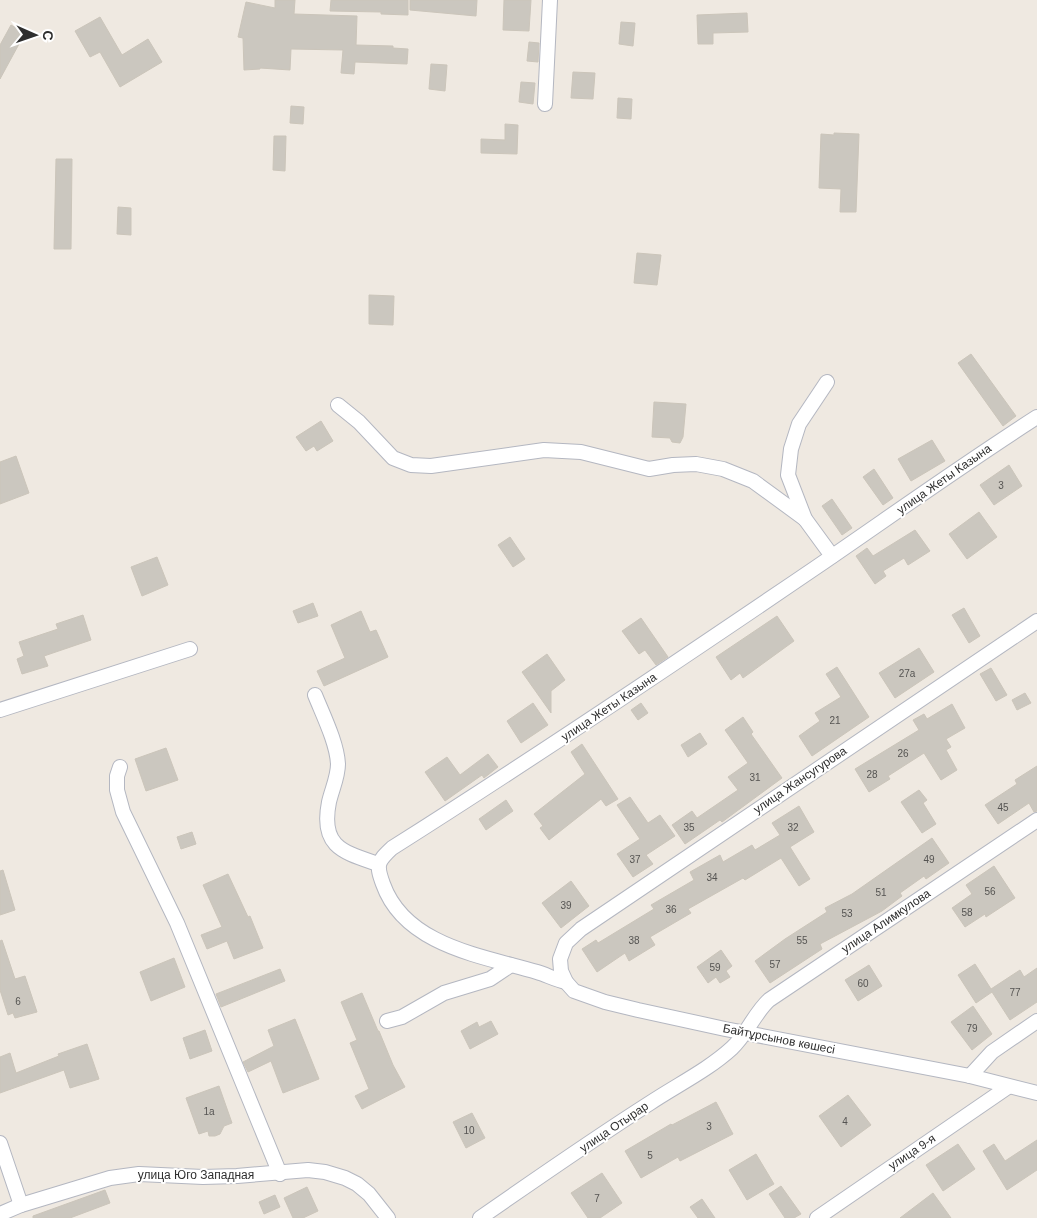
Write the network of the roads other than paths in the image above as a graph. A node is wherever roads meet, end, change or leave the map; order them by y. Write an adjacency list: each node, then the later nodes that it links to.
1 (550, 0): 2 (street)
2 (545, 104)
3 (827, 382): 6 (street)
4 (338, 405): 6 (street)
5 (1037, 417): 7 (street, улица Жеты Казына)
6 (805, 519): 7 (street)
7 (832, 556): 14 (street, улица Жеты Казына)
8 (1037, 621): 16 (street, улица Жансугурова)
9 (190, 649): 11 (street)
10 (315, 694): 14 (street)
11 (0, 710)
12 (120, 767): 24 (street)
13 (1037, 820): 19 (street, улица Алимкулова)
14 (378, 864): 15 (street)
15 (511, 965): 16 (street); 17 (street)
16 (566, 982): 19 (street, Байтұрсынов көшесі)
17 (387, 1021)
18 (1037, 1021): 20 (street)
19 (745, 1032): 20 (street, Байтұрсынов көшесі); 28 (street, улица Отырар)
20 (970, 1076): 21 (street, Байтұрсынов көшесі)
21 (1008, 1086): 22 (street, Байтұрсынов көшесі); 29 (street, улица 9-я)
22 (1037, 1093)
23 (0, 1143): 25 (street)
24 (280, 1174): 25 (street, улица Юго Западная); 27 (street, улица Юго Западная)
25 (21, 1205): 26 (street, улица Юго Западная)
26 (0, 1214)
27 (388, 1218)
28 (480, 1218)
29 (817, 1218)

